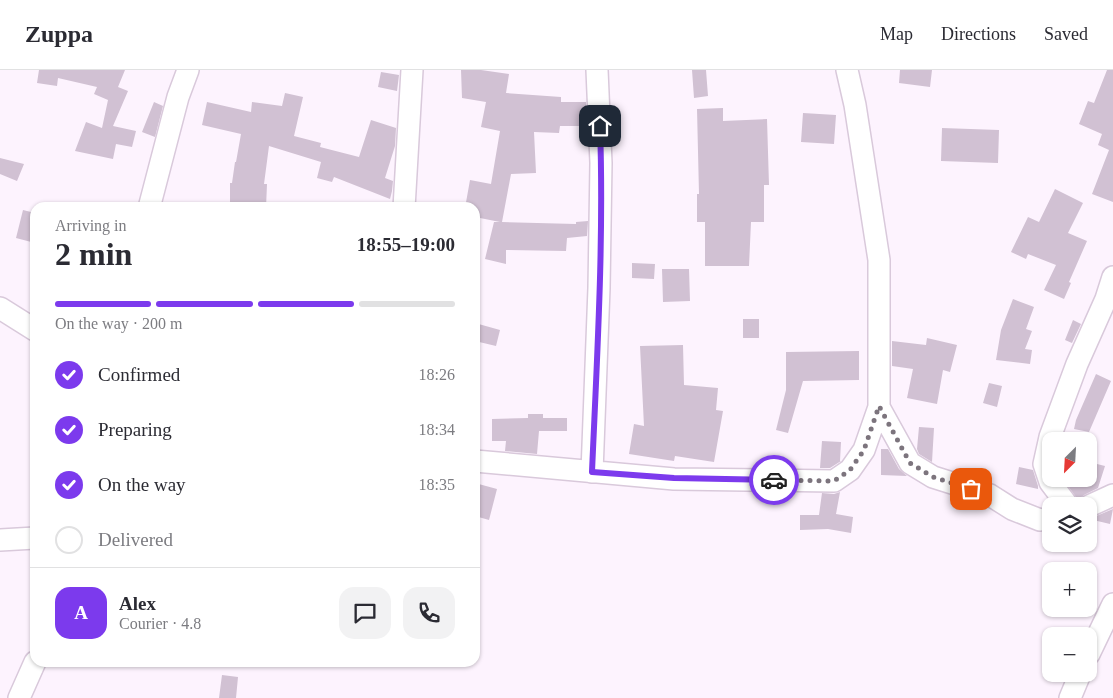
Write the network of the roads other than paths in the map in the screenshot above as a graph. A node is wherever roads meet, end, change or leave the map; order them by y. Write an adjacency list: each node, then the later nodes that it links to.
1 (188, 70): 5 (street)
2 (412, 70): 6 (street)
3 (598, 70): 12 (street)
4 (847, 70): 10 (street)
5 (151, 202)
6 (404, 202)
7 (1113, 278): 14 (street)
8 (0, 308): 9 (street)
9 (30, 327)
10 (879, 406): 12 (street); 16 (street)
11 (480, 461): 12 (street)
12 (592, 472)
13 (1113, 495): 15 (street)
14 (1061, 497)
15 (1097, 502)
16 (1042, 520)
17 (30, 538): 18 (street)
18 (0, 540)
19 (1113, 604): 20 (street)
20 (1097, 637)
21 (33, 667): 23 (street)
22 (1077, 682): 24 (street)
23 (19, 698)
24 (1070, 698)

